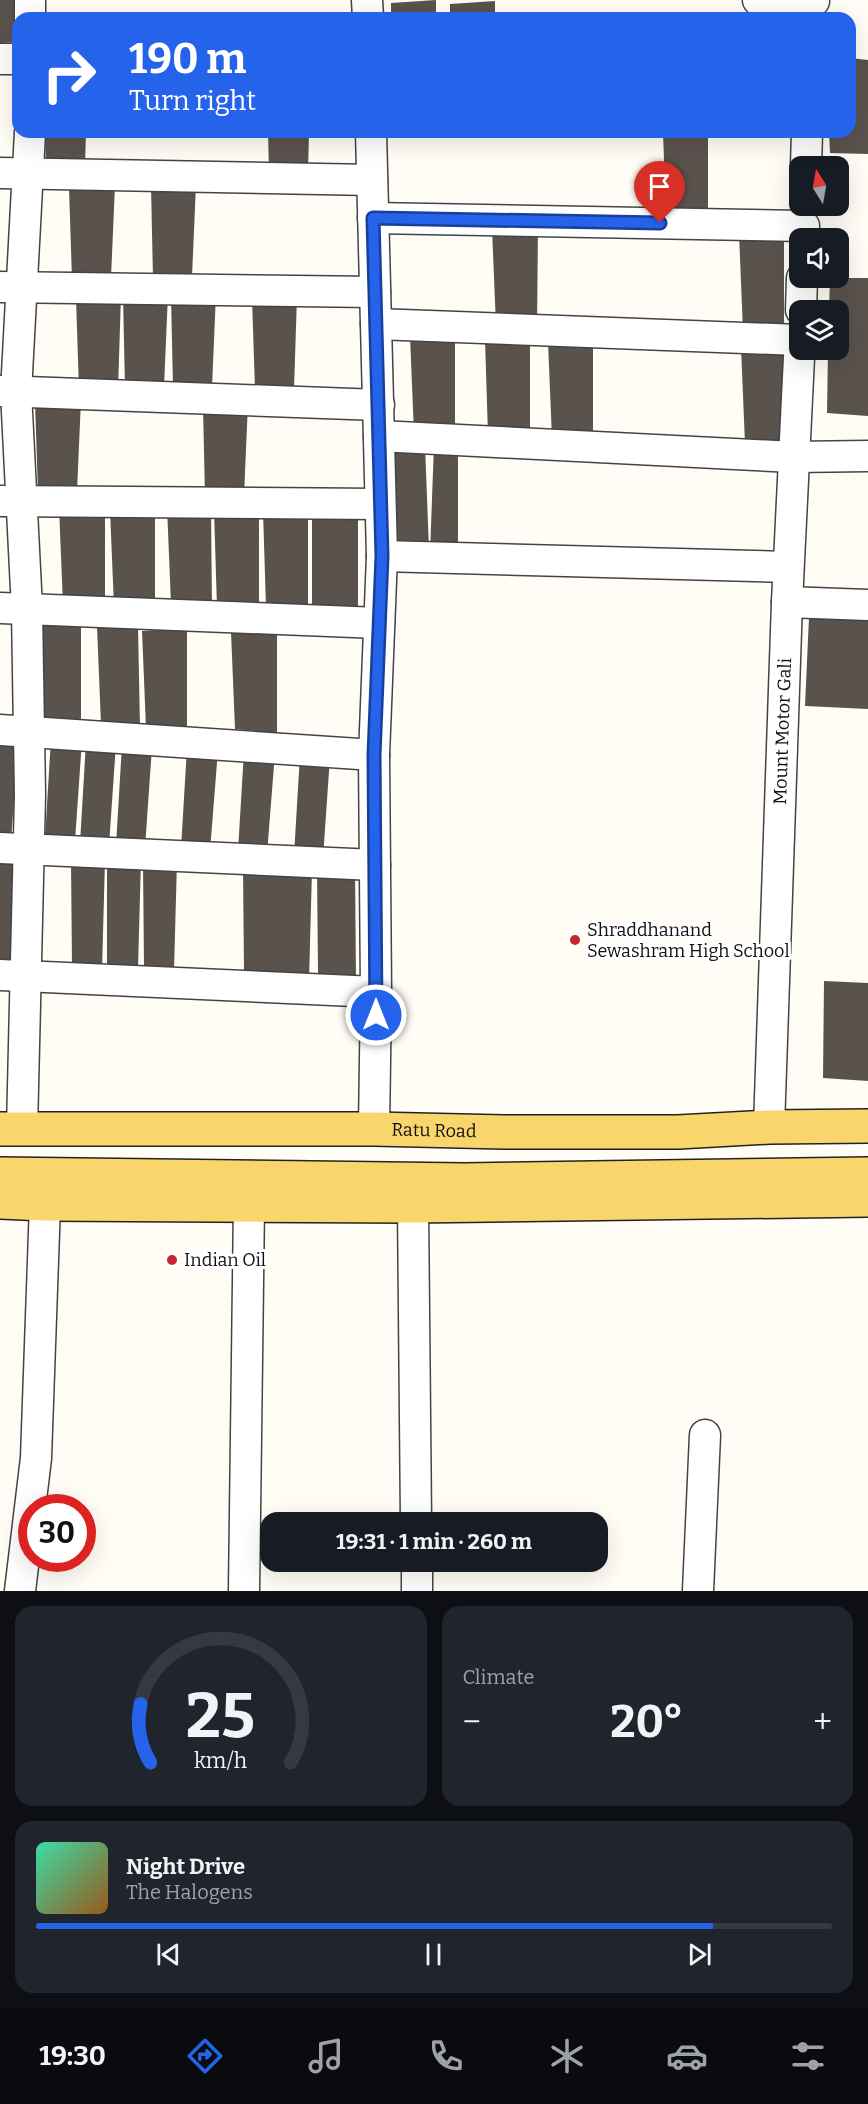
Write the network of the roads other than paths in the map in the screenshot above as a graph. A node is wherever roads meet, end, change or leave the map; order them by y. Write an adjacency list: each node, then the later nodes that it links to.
1 (758, 0): 2 (street)
2 (814, 6)
3 (28, 138): 7 (street)
4 (371, 138): 8 (street)
5 (807, 138): 6 (street)
6 (806, 156)
7 (14, 174): 8 (street); 11 (street)
8 (372, 180): 9 (street)
9 (373, 218): 10 (street); 12 (street)
10 (804, 223)
11 (11, 287): 12 (street); 16 (street)
12 (375, 292): 13 (street)
13 (376, 324): 14 (street); 17 (street)
14 (789, 338)
15 (798, 360): 20 (street, Mount Motor Gali)
16 (8, 392): 17 (street); 21 (street)
17 (379, 405): 18 (street)
18 (379, 436): 20 (street); 22 (street)
19 (868, 456): 20 (street)
20 (794, 457): 24 (street, Mount Motor Gali)
21 (11, 501): 22 (street); 27 (street)
22 (380, 504): 23 (street)
23 (382, 556): 24 (street); 28 (street)
24 (788, 567): 25 (street, Mount Motor Gali)
25 (787, 602): 26 (street); 37 (street, Mount Motor Gali)
26 (868, 604)
27 (14, 609): 28 (street); 30 (street)
28 (379, 623): 31 (street)
29 (0, 730): 30 (street)
30 (29, 731): 31 (street); 32 (street)
31 (374, 755): 33 (street)
32 (14, 849): 33 (street); 34 (street)
33 (375, 865): 35 (street)
34 (12, 975): 35 (street); 39 (street)
35 (376, 992): 38 (street)
36 (868, 1126): 37 (main road, Ratu Road)
37 (769, 1127): 38 (main road, Ratu Road)
38 (374, 1129): 39 (main road, Ratu Road)
39 (7, 1134): 40 (main road)
40 (868, 1147)
41 (0, 1174): 42 (main road)
42 (868, 1174)
43 (868, 1200): 47 (main road)
44 (0, 1202): 45 (main road)
45 (45, 1204): 46 (main road); 51 (street)
46 (249, 1204): 47 (main road); 52 (street)
47 (413, 1206): 49 (street)
48 (705, 1435): 54 (street)
49 (416, 1512)
50 (417, 1572): 53 (street)
51 (20, 1591)
52 (244, 1591)
53 (417, 1591)
54 (699, 1591)

